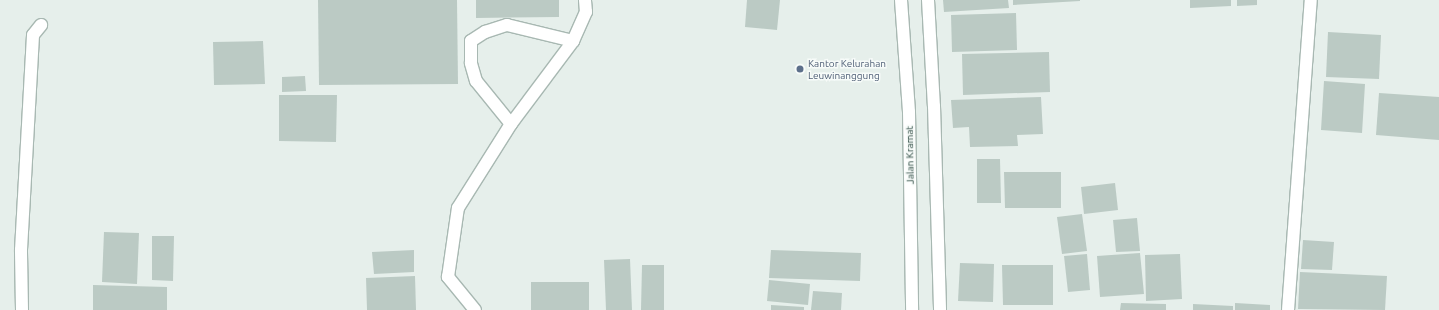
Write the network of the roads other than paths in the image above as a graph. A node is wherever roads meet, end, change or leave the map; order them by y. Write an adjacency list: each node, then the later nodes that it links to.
1 (585, 0): 6 (street)
2 (901, 0): 10 (street, Jalan Kramat)
3 (928, 0): 11 (street)
4 (1311, 0): 12 (street)
5 (40, 25): 8 (street)
6 (573, 41): 7 (street); 7 (street)
7 (511, 124): 9 (street)
8 (22, 310)
9 (474, 310)
10 (912, 310)
11 (940, 310)
12 (1288, 310)

